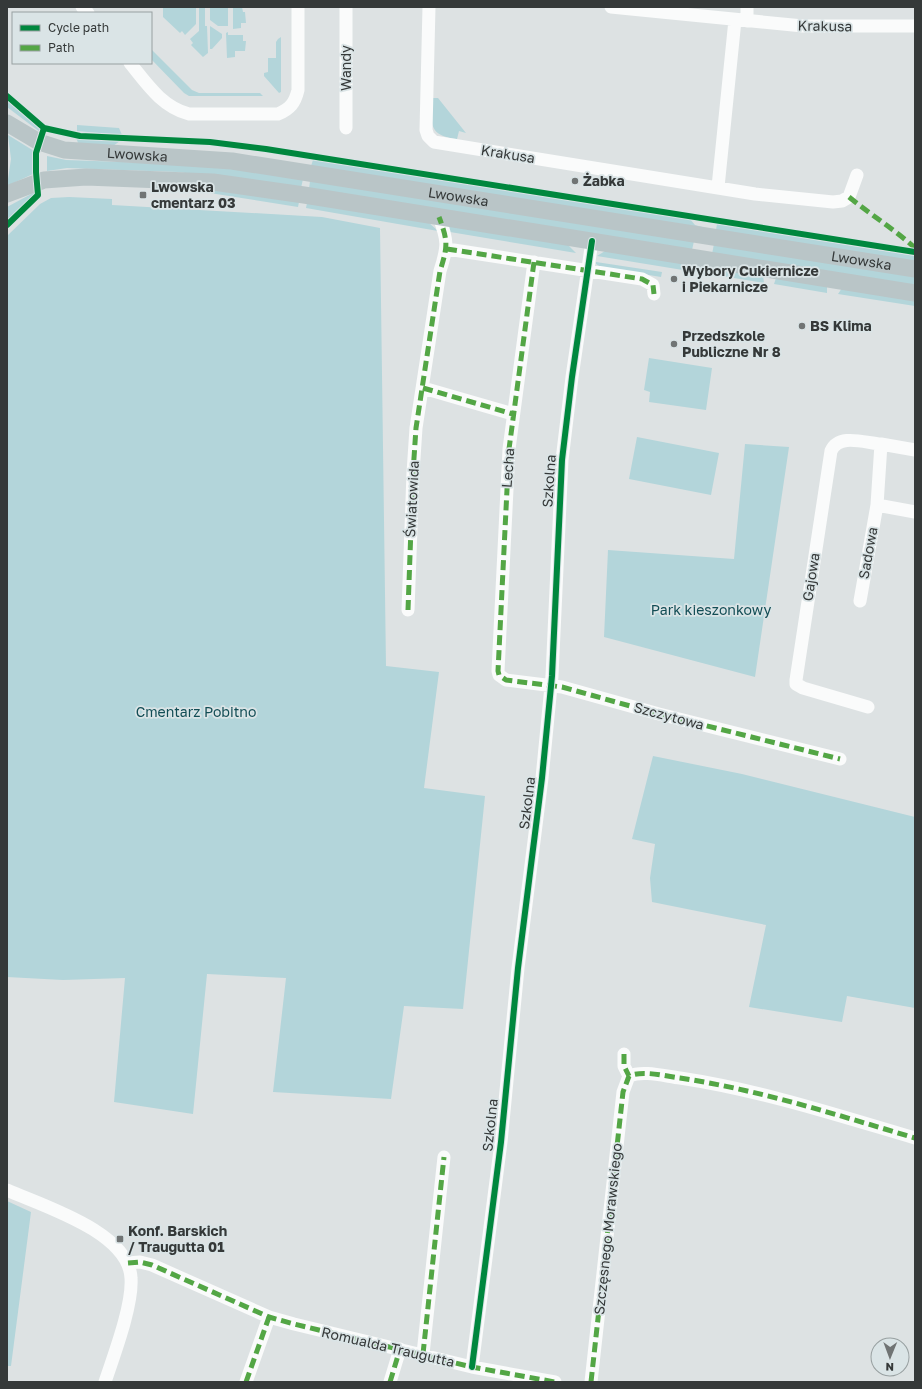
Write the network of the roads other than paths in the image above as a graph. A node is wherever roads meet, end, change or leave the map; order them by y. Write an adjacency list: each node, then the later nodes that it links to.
1 (298, 7): 8 (street)
2 (346, 7): 10 (street, Wandy)
3 (429, 7): 12 (street, Krakusa)
4 (611, 7): 6 (street, Krakusa)
5 (747, 7): 6 (street)
6 (741, 20): 7 (street, Krakusa); 12 (street)
7 (915, 26)
8 (131, 64)
9 (7, 123): 18 (main road, Lwowska)
10 (346, 128)
11 (857, 175): 12 (street, Krakusa)
12 (718, 187)
13 (7, 194): 14 (main road, Lwowska)
14 (439, 217): 15 (main road, Lwowska); 16 (street, Światowida)
15 (592, 241): 19 (street, Szkolna); 20 (main road, Lwowska)
16 (447, 249): 17 (street); 22 (street, Światowida)
17 (534, 262): 19 (street); 23 (street, Lecha)
18 (915, 270)
19 (587, 271): 21 (street); 31 (street, Szkolna)
20 (915, 293)
21 (654, 294)
22 (423, 388): 23 (street); 29 (street, Światowida)
23 (513, 414): 30 (street, Lecha)
24 (881, 444): 25 (street); 26 (street, Sadowa); 32 (street, Gajowa)
25 (915, 450)
26 (877, 505): 27 (street); 28 (street, Sadowa)
27 (915, 512)
28 (860, 601)
29 (408, 610)
30 (499, 675): 31 (street, Szczytowa)
31 (550, 685): 33 (street, Szczytowa); 43 (street, Szkolna)
32 (868, 707)
33 (840, 759)
34 (624, 1054): 35 (street)
35 (629, 1076): 36 (street); 48 (street, Szczęsnego Morawskiego)
36 (915, 1138)
37 (444, 1157): 42 (street)
38 (7, 1190): 39 (street)
39 (128, 1263): 40 (street, Romualda Traugutta); 44 (street)
40 (269, 1317): 41 (street, Romualda Traugutta); 45 (street)
41 (400, 1349): 42 (street, Romualda Traugutta); 46 (street)
42 (423, 1354): 43 (street, Romualda Traugutta)
43 (472, 1367): 47 (street, Romualda Traugutta)
44 (106, 1382)
45 (246, 1382)
46 (390, 1382)
47 (556, 1382)
48 (591, 1382)

